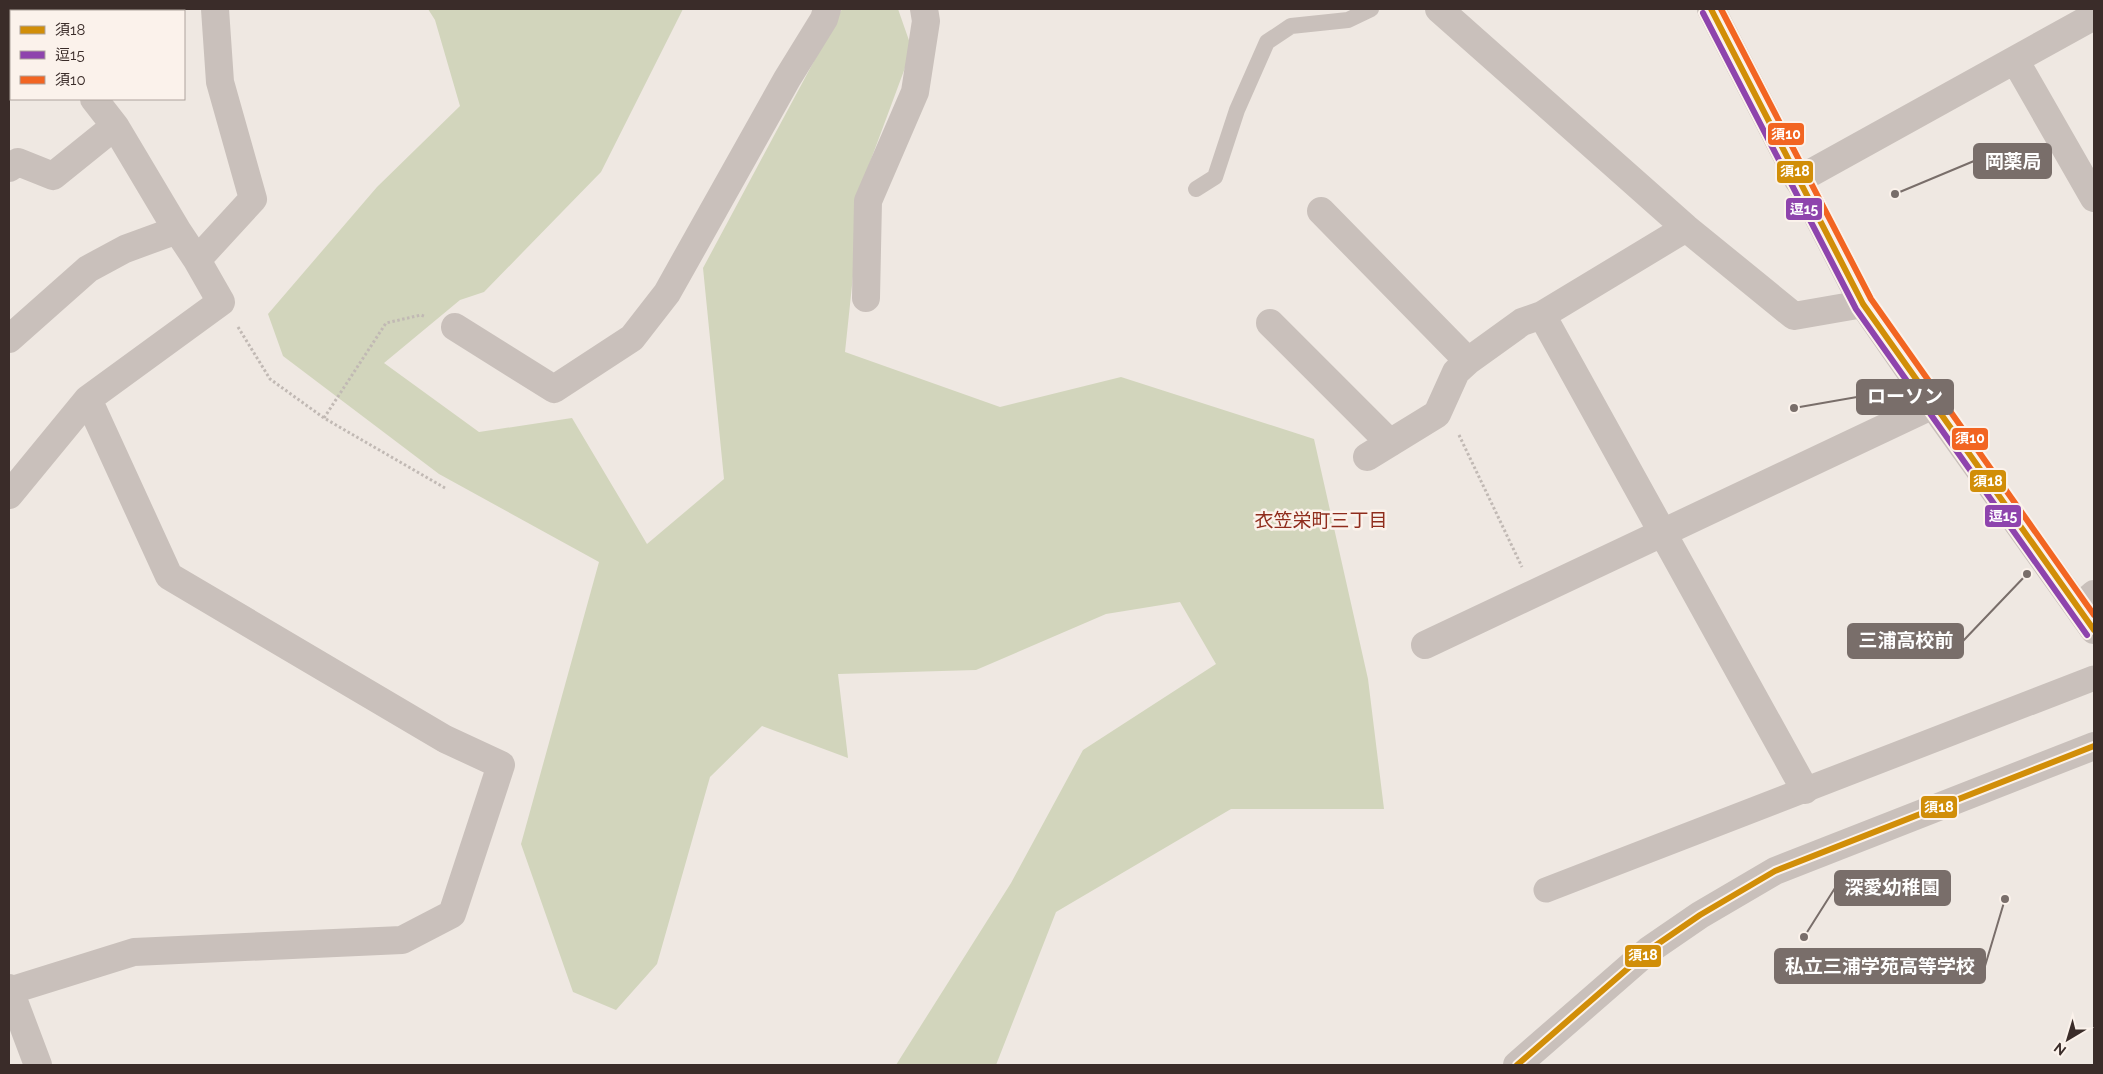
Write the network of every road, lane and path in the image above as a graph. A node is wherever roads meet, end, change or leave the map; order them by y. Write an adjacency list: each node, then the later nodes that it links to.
1 (215, 9): 18 (street)
2 (827, 9): 24 (street)
3 (924, 9): 19 (street)
4 (1371, 9): 13 (lane)
5 (1439, 9): 16 (street)
6 (1711, 9): 12 (street)
7 (2094, 16): 8 (street)
8 (2014, 60): 12 (street); 14 (street)
9 (95, 100): 10 (street)
10 (115, 126): 11 (street); 17 (street)
11 (9, 168)
12 (1798, 180): 21 (street)
13 (1196, 189)
14 (2094, 198)
15 (1321, 212): 26 (street)
16 (1686, 228): 21 (street); 22 (street)
17 (177, 230): 18 (street); 25 (street)
18 (197, 260): 20 (street)
19 (866, 298)
20 (221, 302): 27 (street); 30 (path)
21 (1864, 304): 29 (street)
22 (1542, 315): 26 (street); 35 (street)
23 (1270, 323): 31 (street)
24 (455, 327): 30 (path)
25 (9, 339)
26 (1468, 361): 28 (street)
27 (88, 399): 34 (street); 44 (street)
28 (1442, 401): 31 (street); 36 (path)
29 (1933, 405): 35 (street); 37 (street)
30 (324, 418): 33 (path)
31 (1390, 443): 32 (street)
32 (1368, 457)
33 (445, 488)
34 (9, 495)
35 (1662, 532): 36 (street); 42 (street)
36 (1535, 594): 39 (street)
37 (2086, 600): 38 (street)
38 (2094, 630)
39 (1425, 645)
40 (2094, 678): 42 (street)
41 (2094, 746): 46 (street)
42 (1805, 790): 43 (street)
43 (1546, 890)
44 (9, 990): 45 (street)
45 (38, 1065)
46 (1517, 1065)

